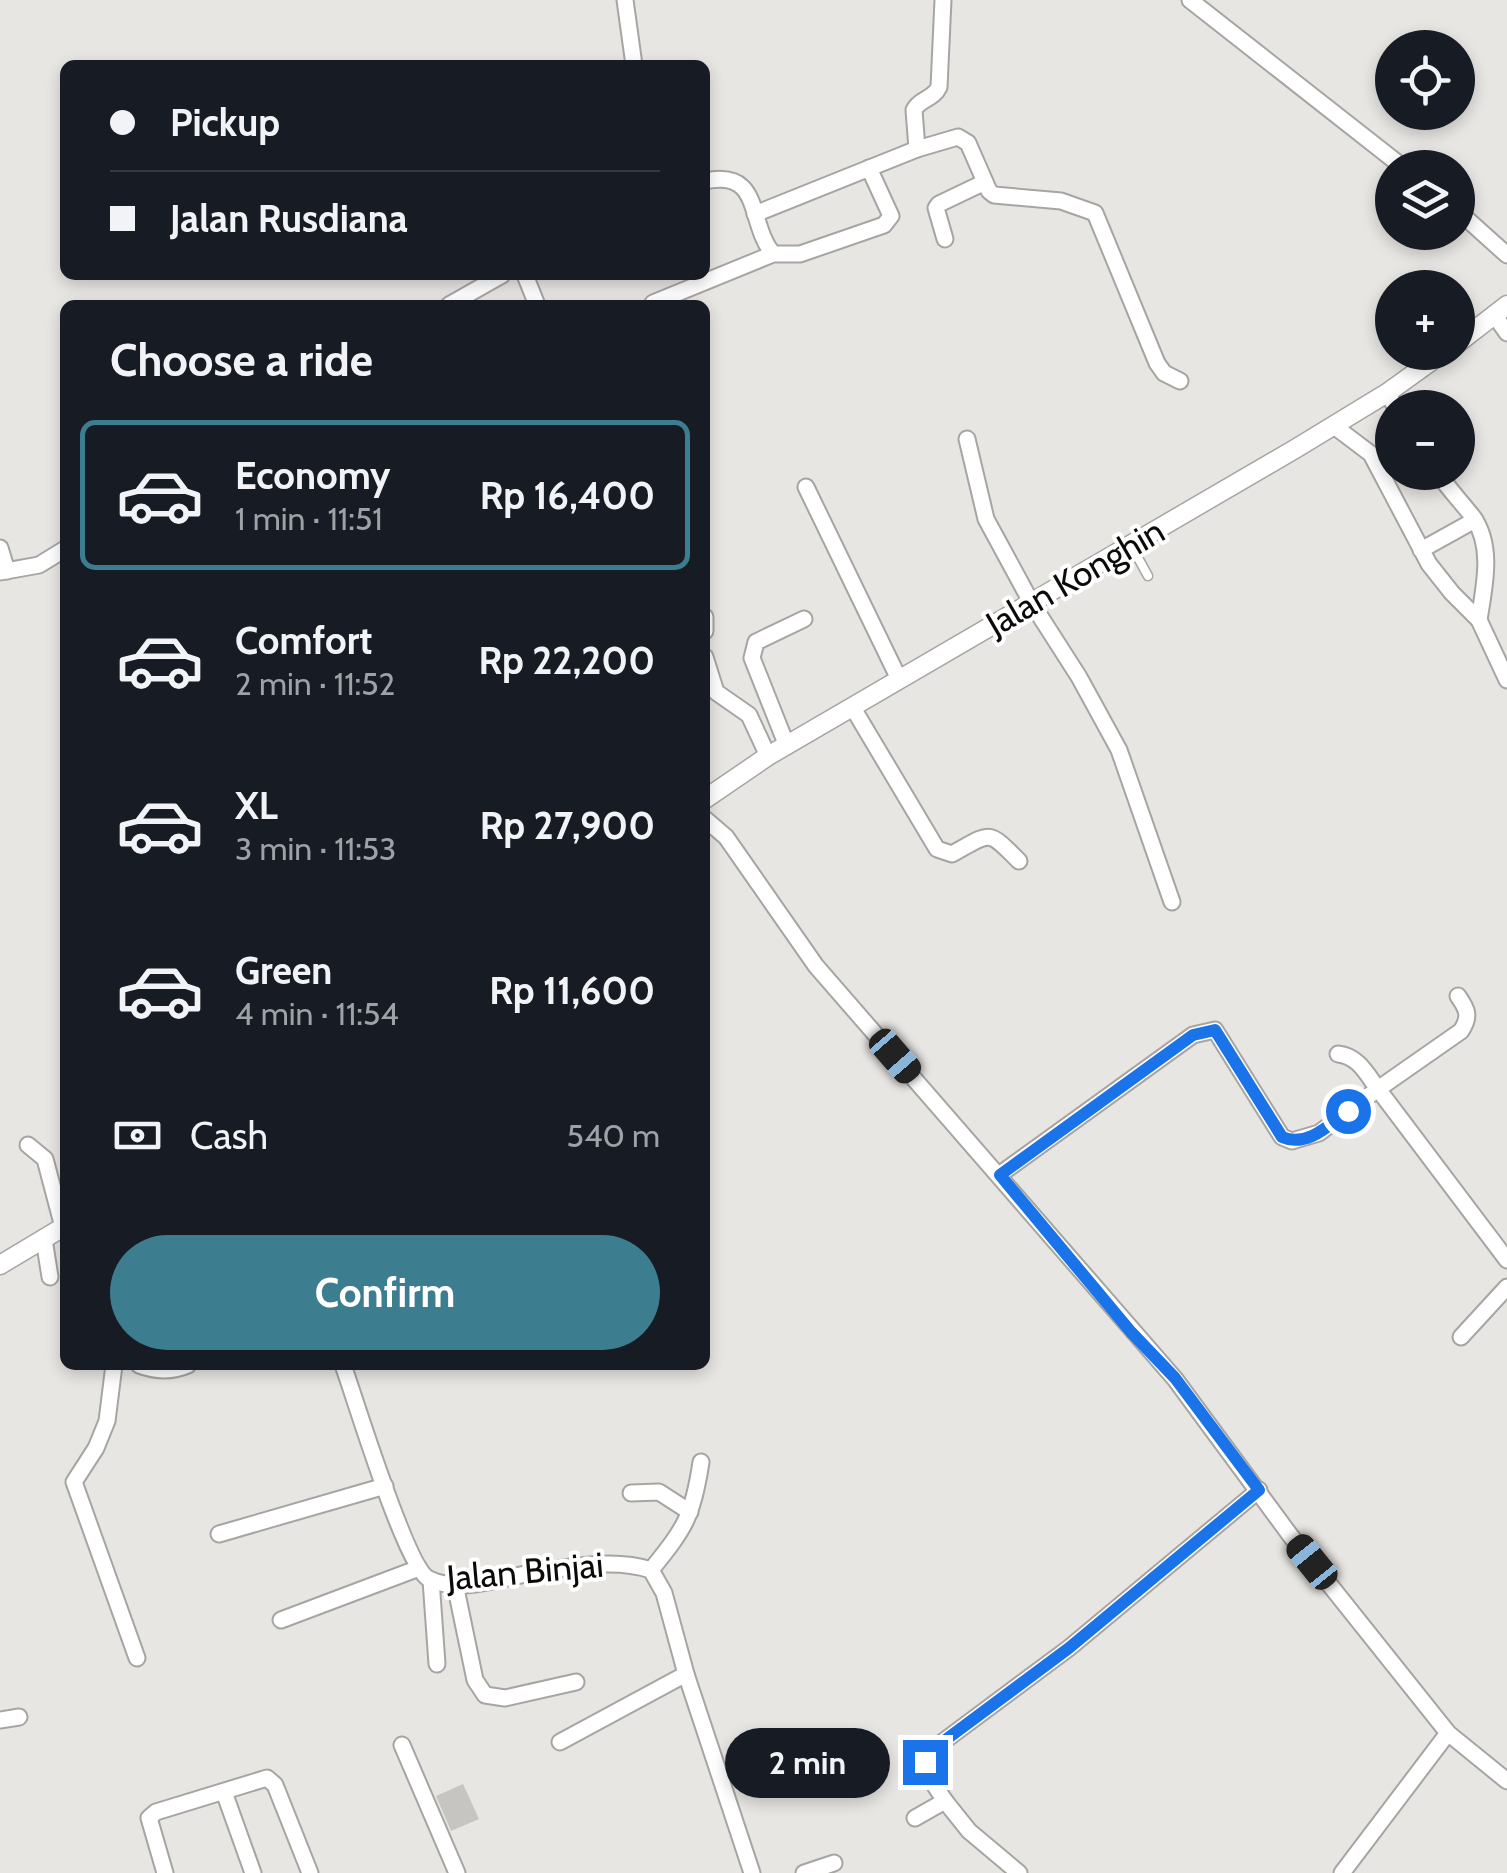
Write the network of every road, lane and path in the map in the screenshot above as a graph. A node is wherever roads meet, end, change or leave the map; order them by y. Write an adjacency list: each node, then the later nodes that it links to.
1 (625, 0): 4 (street)
2 (944, 0): 5 (street)
3 (1190, 0): 6 (street)
4 (633, 60)
5 (917, 149): 7 (street); 9 (street)
6 (1381, 150)
7 (869, 168): 10 (street); 13 (street)
8 (710, 180): 10 (street)
9 (985, 182): 12 (street); 24 (street)
10 (755, 214): 13 (street)
11 (1475, 226): 14 (street)
12 (945, 239)
13 (773, 254): 15 (street)
14 (1507, 255)
15 (710, 279)
16 (493, 280): 18 (street)
17 (708, 280): 19 (street)
18 (458, 300)
19 (658, 300)
20 (1501, 311): 21 (street); 22 (street)
21 (1475, 330)
22 (1507, 332)
23 (1424, 370): 25 (street, Jalan Konghin)
24 (1180, 381)
25 (1403, 390)
26 (1375, 408): 27 (street, Jalan Konghin)
27 (1334, 426): 32 (street, Jalan Konghin); 34 (street)
28 (966, 440): 38 (street)
29 (806, 487): 42 (street)
30 (1451, 490): 31 (street)
31 (1474, 520): 34 (street); 40 (street)
32 (1132, 545): 37 (lane); 38 (street, Jalan Konghin)
33 (0, 548): 36 (street)
34 (1421, 550): 40 (street)
35 (60, 552): 36 (street)
36 (4, 571)
37 (1148, 576)
38 (1031, 602): 42 (street, Jalan Konghin); 50 (street)
39 (804, 619): 45 (street)
40 (1479, 620): 43 (street)
41 (710, 673): 46 (street)
42 (899, 679): 44 (street, Jalan Konghin)
43 (1507, 680)
44 (853, 708): 45 (street, Jalan Konghin); 49 (street)
45 (787, 746): 46 (street, Jalan Konghin)
46 (768, 756): 47 (street, Jalan Konghin)
47 (710, 796)
48 (710, 824): 55 (street)
49 (1020, 861)
50 (1172, 902)
51 (1458, 996): 53 (street)
52 (1338, 1054): 53 (street)
53 (1378, 1089): 55 (street); 59 (street)
54 (28, 1145): 56 (street)
55 (1000, 1175): 68 (street)
56 (60, 1211)
57 (60, 1229): 58 (street)
58 (44, 1239): 60 (street); 61 (street)
59 (1507, 1260)
60 (0, 1266)
61 (50, 1277)
62 (1507, 1287): 63 (street)
63 (1460, 1337)
64 (113, 1370): 76 (street)
65 (345, 1370): 67 (street, Jalan Binjai)
66 (700, 1462): 70 (street)
67 (385, 1486): 71 (street); 73 (street, Jalan Binjai)
68 (1259, 1490): 82 (street); 87 (street)
69 (630, 1493): 70 (street)
70 (690, 1512): 72 (street)
71 (219, 1534)
72 (651, 1570): 74 (street, Jalan Binjai); 78 (street, Jalan Binjai)
73 (425, 1574): 74 (street, Jalan Binjai); 75 (street); 77 (street)
74 (455, 1584): 79 (street)
75 (280, 1620)
76 (136, 1658)
77 (436, 1664)
78 (686, 1674): 83 (street); 94 (street, Jalan Binjai)
79 (576, 1682)
80 (19, 1717): 81 (street)
81 (0, 1720)
82 (1448, 1733): 85 (street); 97 (street)
83 (560, 1742)
84 (402, 1745): 93 (street)
85 (1507, 1780)
86 (224, 1792): 90 (street); 91 (street); 92 (street)
87 (946, 1801): 88 (street); 96 (street)
88 (916, 1818)
89 (834, 1863): 95 (street)
90 (165, 1873)
91 (253, 1873)
92 (310, 1873)
93 (457, 1873)
94 (752, 1873)
95 (804, 1873)
96 (1019, 1873)
97 (1342, 1873)

